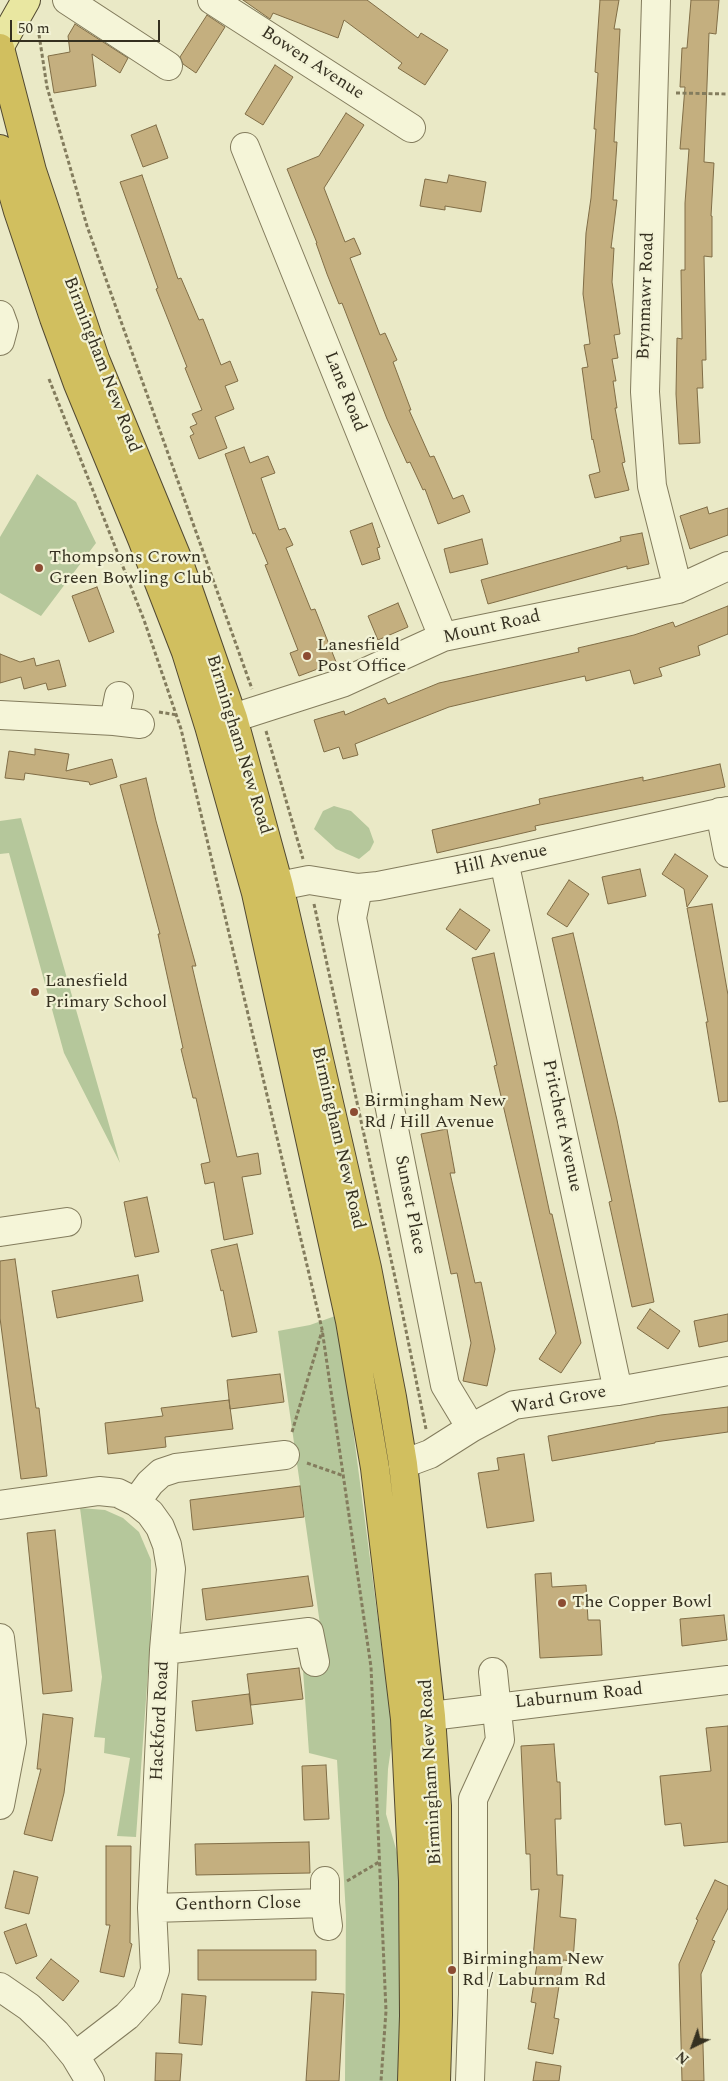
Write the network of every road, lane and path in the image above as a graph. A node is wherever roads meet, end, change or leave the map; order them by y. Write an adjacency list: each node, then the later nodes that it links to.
1 (67, 0): 6 (street)
2 (212, 0): 9 (street, Bowen Avenue)
3 (656, 0): 7 (street, Brynmawr Road)
4 (32, 10): 5 (main road); 18 (path)
5 (0, 47): 21 (highway, Birmingham New Road)
6 (168, 66)
7 (653, 93): 8 (path); 16 (street, Brynmawr Road)
8 (728, 94)
9 (411, 128)
10 (245, 147): 17 (street, Lane Road)
11 (1, 154): 21 (highway, Birmingham New Road)
12 (0, 315): 13 (street)
13 (0, 341)
14 (47, 373): 30 (path)
15 (728, 566): 16 (street, Mount Road)
16 (678, 589): 17 (street, Mount Road)
17 (443, 637): 18 (street, Mount Road)
18 (260, 709): 21 (street, Mount Road); 25 (path)
19 (124, 714): 20 (street)
20 (0, 715)
21 (221, 722): 26 (highway, Birmingham New Road); 37 (highway, Birmingham New Road)
22 (724, 812): 23 (street); 24 (street, Hill Avenue)
23 (728, 853)
24 (504, 861): 27 (street, Hill Avenue); 32 (street, Pritchett Avenue)
25 (309, 880): 26 (street, Hill Avenue); 27 (street, Hill Avenue); 34 (path)
26 (279, 886): 36 (highway, Birmingham New Road)
27 (358, 888): 33 (street, Sunset Place)
28 (67, 1222): 29 (street)
29 (0, 1232)
30 (322, 1329): 35 (path); 38 (path)
31 (728, 1371): 32 (street, Ward Grove)
32 (618, 1391): 33 (street, Ward Grove)
33 (471, 1428): 34 (street, Ward Grove)
34 (430, 1454): 36 (street, Ward Grove)
35 (285, 1455): 38 (path); 39 (street)
36 (403, 1464): 37 (highway); 47 (highway, Birmingham New Road)
37 (375, 1468): 47 (highway, Birmingham New Road)
38 (344, 1476): 49 (path)
39 (136, 1502): 40 (street, Hackford Road); 42 (street, Hackford Road)
40 (0, 1505)
41 (0, 1638): 48 (street)
42 (164, 1650): 43 (street); 51 (street, Hackford Road)
43 (315, 1662)
44 (493, 1672): 46 (street)
45 (728, 1680): 46 (street, Laburnum Road)
46 (497, 1706): 47 (street, Laburnum Road); 58 (street)
47 (418, 1717): 56 (highway, Birmingham New Road); 57 (highway, Birmingham New Road)
48 (2, 1789)
49 (379, 1862): 50 (path); 55 (path)
50 (326, 1901): 51 (street, Genthorn Close)
51 (152, 1908): 53 (street, Hackford Road)
52 (0, 1987): 53 (street)
53 (75, 2056): 54 (street)
54 (90, 2081)
55 (381, 2081)
56 (412, 2081)
57 (436, 2081)
58 (470, 2081)

